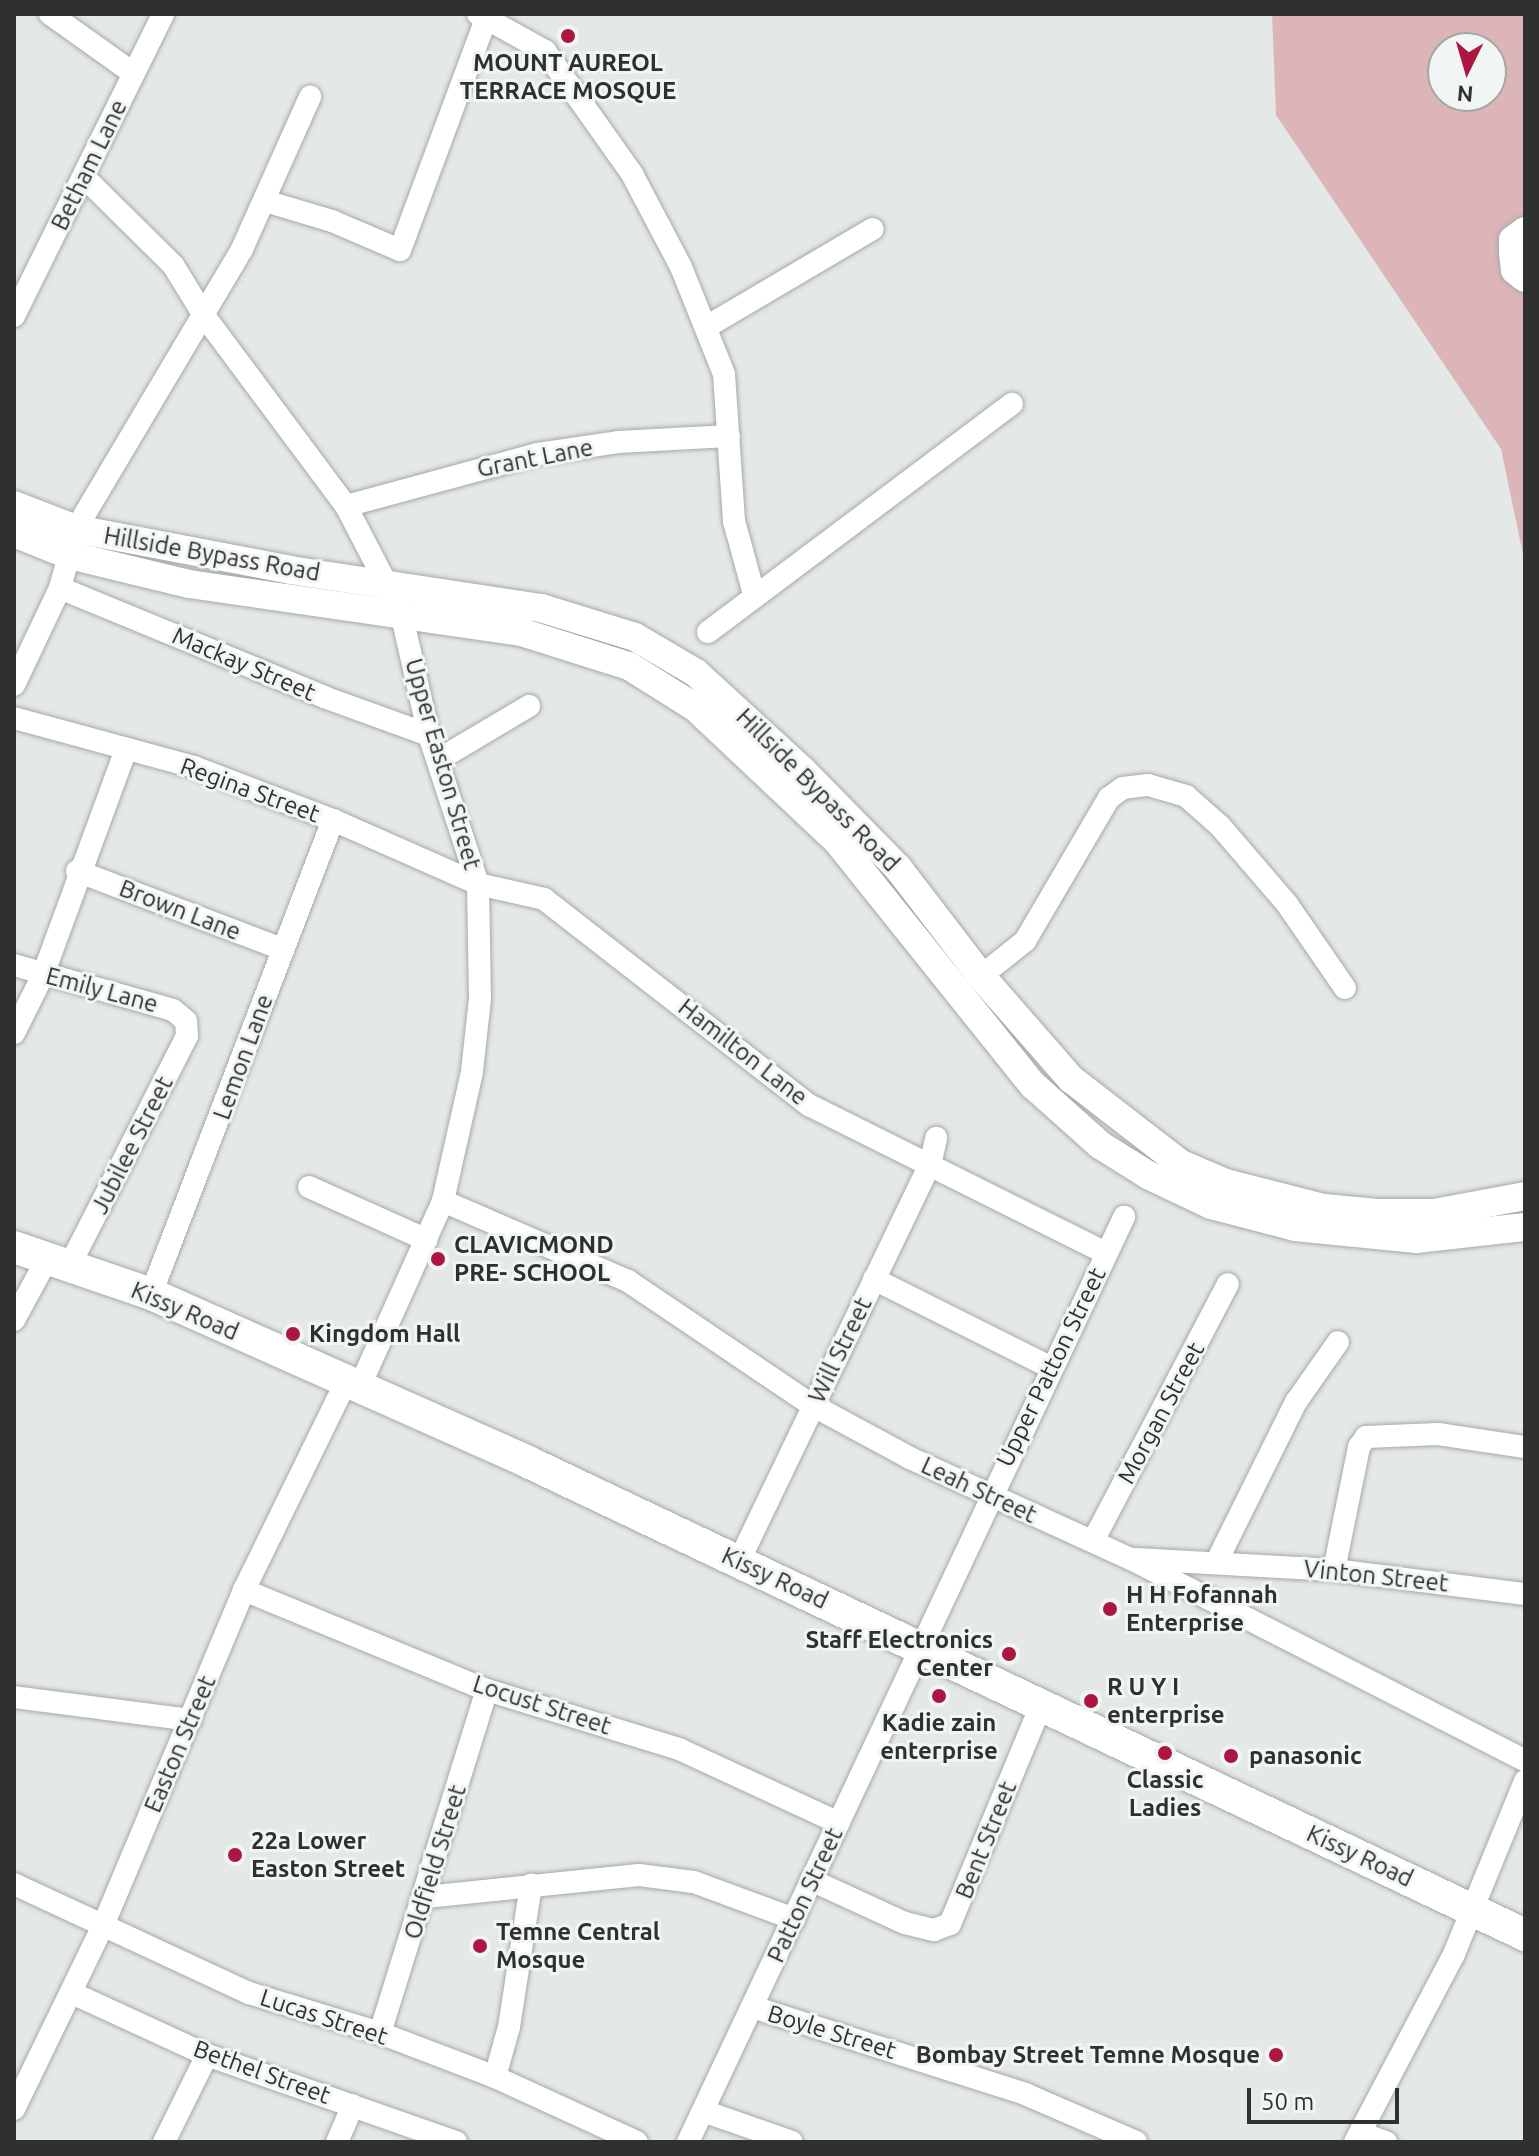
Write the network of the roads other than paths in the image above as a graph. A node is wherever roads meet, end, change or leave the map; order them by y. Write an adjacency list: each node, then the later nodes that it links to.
1 (50, 14): 4 (street)
2 (163, 14): 4 (street, Betham Lane)
3 (485, 15): 7 (street); 13 (street)
4 (133, 73): 6 (street, Betham Lane)
5 (310, 97): 7 (street)
6 (85, 178): 11 (street, Betham Lane); 12 (street, Upper Easton Street)
7 (265, 201): 12 (street)
8 (873, 229): 13 (street)
9 (1525, 231): 10 (street)
10 (1525, 278)
11 (14, 316)
12 (205, 317): 17 (street, Upper Easton Street); 19 (street)
13 (708, 326): 15 (street)
14 (1012, 404): 22 (street)
15 (729, 436): 17 (street, Grant Lane); 22 (street)
16 (14, 505): 19 (street, Hillside Bypass Road)
17 (346, 506): 20 (street, Upper Easton Street)
18 (14, 533): 19 (street, Hillside Bypass Road)
19 (73, 542): 20 (street, Hillside Bypass Road); 21 (street); 23 (street, Hillside Bypass Road)
20 (384, 582): 23 (street, Upper Easton Street); 37 (street, Hillside Bypass Road)
21 (60, 588): 25 (street); 28 (street, Mackay Street)
22 (754, 594): 24 (street)
23 (401, 612): 28 (street, Upper Easton Street); 47 (street, Hillside Bypass Road)
24 (708, 632)
25 (14, 685)
26 (529, 706): 30 (street)
27 (14, 718): 29 (street, Regina Street)
28 (429, 735): 30 (street, Upper Easton Street)
29 (126, 749): 31 (street, Regina Street); 32 (street)
30 (438, 760): 33 (street, Upper Easton Street)
31 (333, 820): 33 (street, Regina Street); 34 (street, Lemon Lane)
32 (77, 871): 34 (street, Brown Lane); 36 (street)
33 (478, 884): 42 (street, Hamilton Lane); 45 (street, Upper Easton Street)
34 (282, 949): 54 (street, Lemon Lane)
35 (14, 965): 36 (street, Emily Lane)
36 (43, 975): 39 (street, Emily Lane); 40 (street)
37 (981, 976): 38 (street); 44 (street, Hillside Bypass Road)
38 (1345, 988)
39 (186, 1021): 51 (street, Jubilee Street)
40 (14, 1033)
41 (936, 1138): 42 (street, Will Street)
42 (930, 1165): 50 (street, Hamilton Lane); 52 (street, Will Street)
43 (309, 1187): 48 (street)
44 (1525, 1196)
45 (443, 1201): 48 (street, Upper Easton Street); 59 (street, Leah Street)
46 (1124, 1217): 50 (street, Upper Patton Street)
47 (1525, 1227)
48 (427, 1240): 58 (street, Upper Easton Street)
49 (14, 1247): 51 (main road, Kissy Road)
50 (1106, 1253): 57 (street, Upper Patton Street)
51 (58, 1264): 54 (main road, Kissy Road); 55 (street, Jubilee Street)
52 (874, 1279): 57 (street); 59 (street, Will Street)
53 (1228, 1284): 62 (street, Morgan Street)
54 (151, 1294): 58 (main road, Kissy Road)
55 (14, 1320)
56 (1338, 1342): 65 (street)
57 (1050, 1367): 61 (street, Upper Patton Street)
58 (354, 1383): 64 (main road, Kissy Road); 67 (street, Easton Street)
59 (812, 1405): 61 (street, Leah Street); 64 (street, Will Street)
60 (1525, 1447): 66 (street)
61 (989, 1496): 62 (street, Leah Street); 69 (street, Upper Patton Street)
62 (1093, 1541): 63 (street, Leah Street)
63 (1131, 1559): 65 (street, Vinton Street); 74 (street, Leah Street)
64 (739, 1561): 69 (main road, Kissy Road)
65 (1217, 1561): 66 (street, Vinton Street)
66 (1334, 1570): 68 (street, Vinton Street)
67 (244, 1590): 70 (street, Locust Street); 73 (street, Easton Street)
68 (1525, 1594)
69 (920, 1648): 72 (main road, Kissy Road); 76 (street, Patton Street)
70 (487, 1690): 76 (street, Locust Street); 80 (street, Oldfield Street)
71 (14, 1697): 73 (street)
72 (1041, 1705): 77 (street, Bent Street); 81 (main road, Kissy Road)
73 (191, 1720): 83 (street, Easton Street)
74 (1525, 1761)
75 (1525, 1781): 81 (street)
76 (839, 1823): 77 (street, Patton Street)
77 (811, 1880): 82 (street, Patton Street)
78 (14, 1884): 83 (street, Lucas Street)
79 (531, 1885): 80 (street); 82 (street); 89 (street)
80 (426, 1897): 87 (street, Oldfield Street)
81 (1470, 1908): 84 (main road, Kissy Road); 93 (street)
82 (794, 1919): 86 (street, Patton Street)
83 (102, 1928): 85 (street, Easton Street); 87 (street, Lucas Street)
84 (1525, 1935)
85 (72, 1993): 88 (street, Bethel Street); 91 (street, Easton Street)
86 (753, 2007): 92 (street, Patton Street); 100 (street, Boyle Street)
87 (380, 2033): 89 (street, Lucas Street)
88 (207, 2055): 90 (street, Bethel Street); 94 (street)
89 (495, 2077): 97 (street, Lucas Street)
90 (353, 2105): 95 (street); 96 (street, Bethel Street)
91 (14, 2109)
92 (703, 2111): 98 (street, Patton Street); 99 (street)
93 (1358, 2138): 101 (street)
94 (164, 2142)
95 (337, 2142)
96 (456, 2142)
97 (637, 2142)
98 (688, 2142)
99 (792, 2142)
100 (1136, 2142)
101 (1386, 2142)

